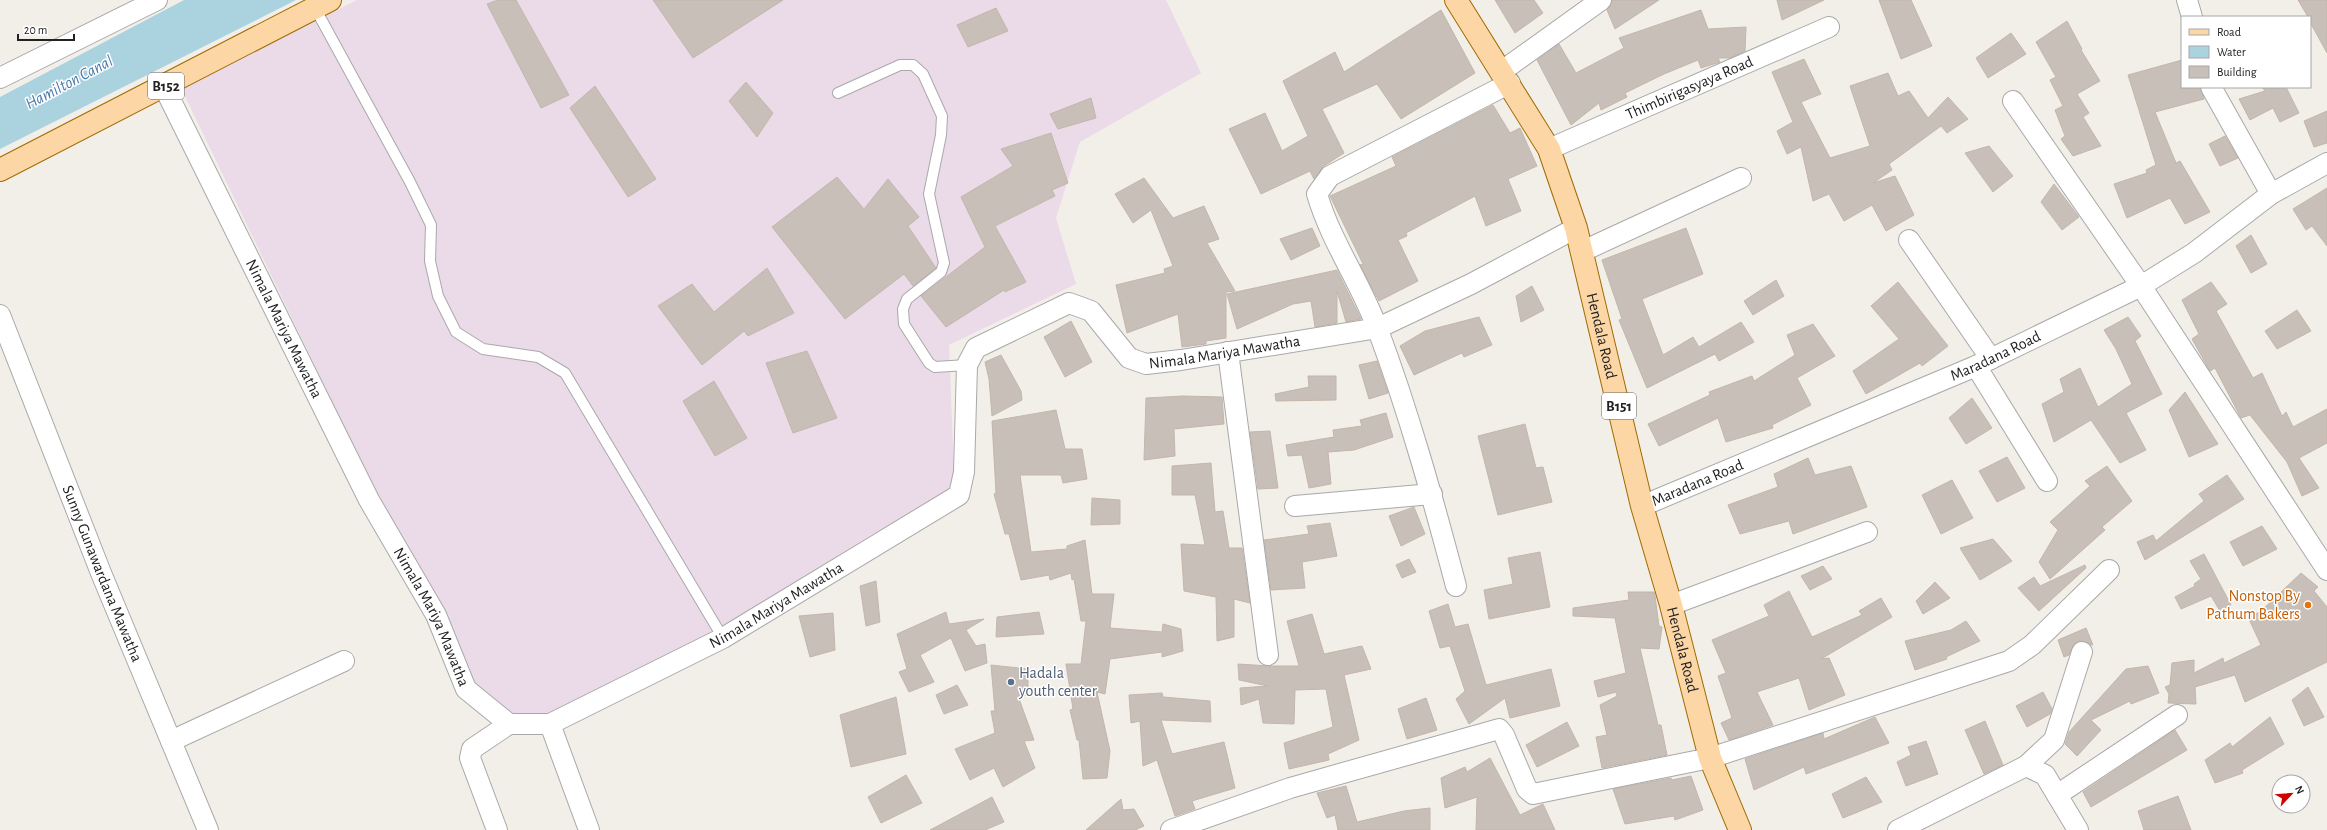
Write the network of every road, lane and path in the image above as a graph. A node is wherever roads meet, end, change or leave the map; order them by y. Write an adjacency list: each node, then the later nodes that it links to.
1 (157, 0): 9 (street)
2 (1456, 0): 8 (main road, Hendala Road / B151)
3 (1601, 0): 8 (street)
4 (2187, 0): 6 (street)
5 (323, 4): 10 (main road, B152); 37 (lane)
6 (2192, 16)
7 (1828, 27): 14 (street, Thimbirigasyaya Road)
8 (1506, 77): 14 (main road, Hendala Road / B151); 24 (street)
9 (0, 78)
10 (164, 87): 16 (main road, B152); 42 (street, Nimala Mariya Mawatha)
11 (2212, 88): 18 (street)
12 (838, 93): 27 (lane)
13 (2013, 101): 22 (street)
14 (1549, 149): 19 (main road, Hendala Road / B151)
15 (2327, 163): 18 (street, Maradana Road)
16 (0, 170)
17 (1741, 178): 21 (street)
18 (2271, 194): 22 (street, Maradana Road)
19 (1576, 228): 21 (main road, Hendala Road / B151); 24 (street, Nimala Mariya Mawatha)
20 (1909, 240): 26 (street)
21 (1583, 251): 31 (main road, Hendala Road / B151)
22 (2141, 286): 26 (street, Maradana Road); 34 (street)
23 (0, 315): 44 (street, Sunny Gunawardana Mawatha)
24 (1378, 328): 25 (street, Nimala Mariya Mawatha); 29 (street)
25 (1228, 352): 27 (street, Nimala Mariya Mawatha); 39 (street)
26 (1984, 362): 28 (street); 31 (street, Maradana Road)
27 (967, 365): 37 (street, Nimala Mariya Mawatha)
28 (2047, 481)
29 (1432, 494): 30 (street); 35 (street)
30 (1295, 506)
31 (1642, 506): 36 (main road, Hendala Road / B151)
32 (1867, 532): 36 (street)
33 (2109, 570): 45 (street)
34 (2327, 570)
35 (1456, 586)
36 (1671, 605): 45 (main road, Hendala Road / B151)
37 (723, 638): 43 (street, Nimala Mariya Mawatha)
38 (2082, 652): 46 (street)
39 (1268, 655)
40 (344, 661): 44 (street)
41 (2177, 715): 47 (street)
42 (509, 724): 43 (street, Nimala Mariya Mawatha); 49 (street)
43 (550, 724): 50 (street)
44 (171, 741): 48 (street, Sunny Gunawardana Mawatha)
45 (1710, 758): 51 (street); 52 (main road, Hendala Road / B151)
46 (2026, 766): 47 (street); 53 (street)
47 (2057, 795): 54 (street)
48 (208, 830)
49 (496, 830)
50 (589, 830)
51 (1171, 830)
52 (1740, 830)
53 (1898, 830)
54 (2078, 830)

